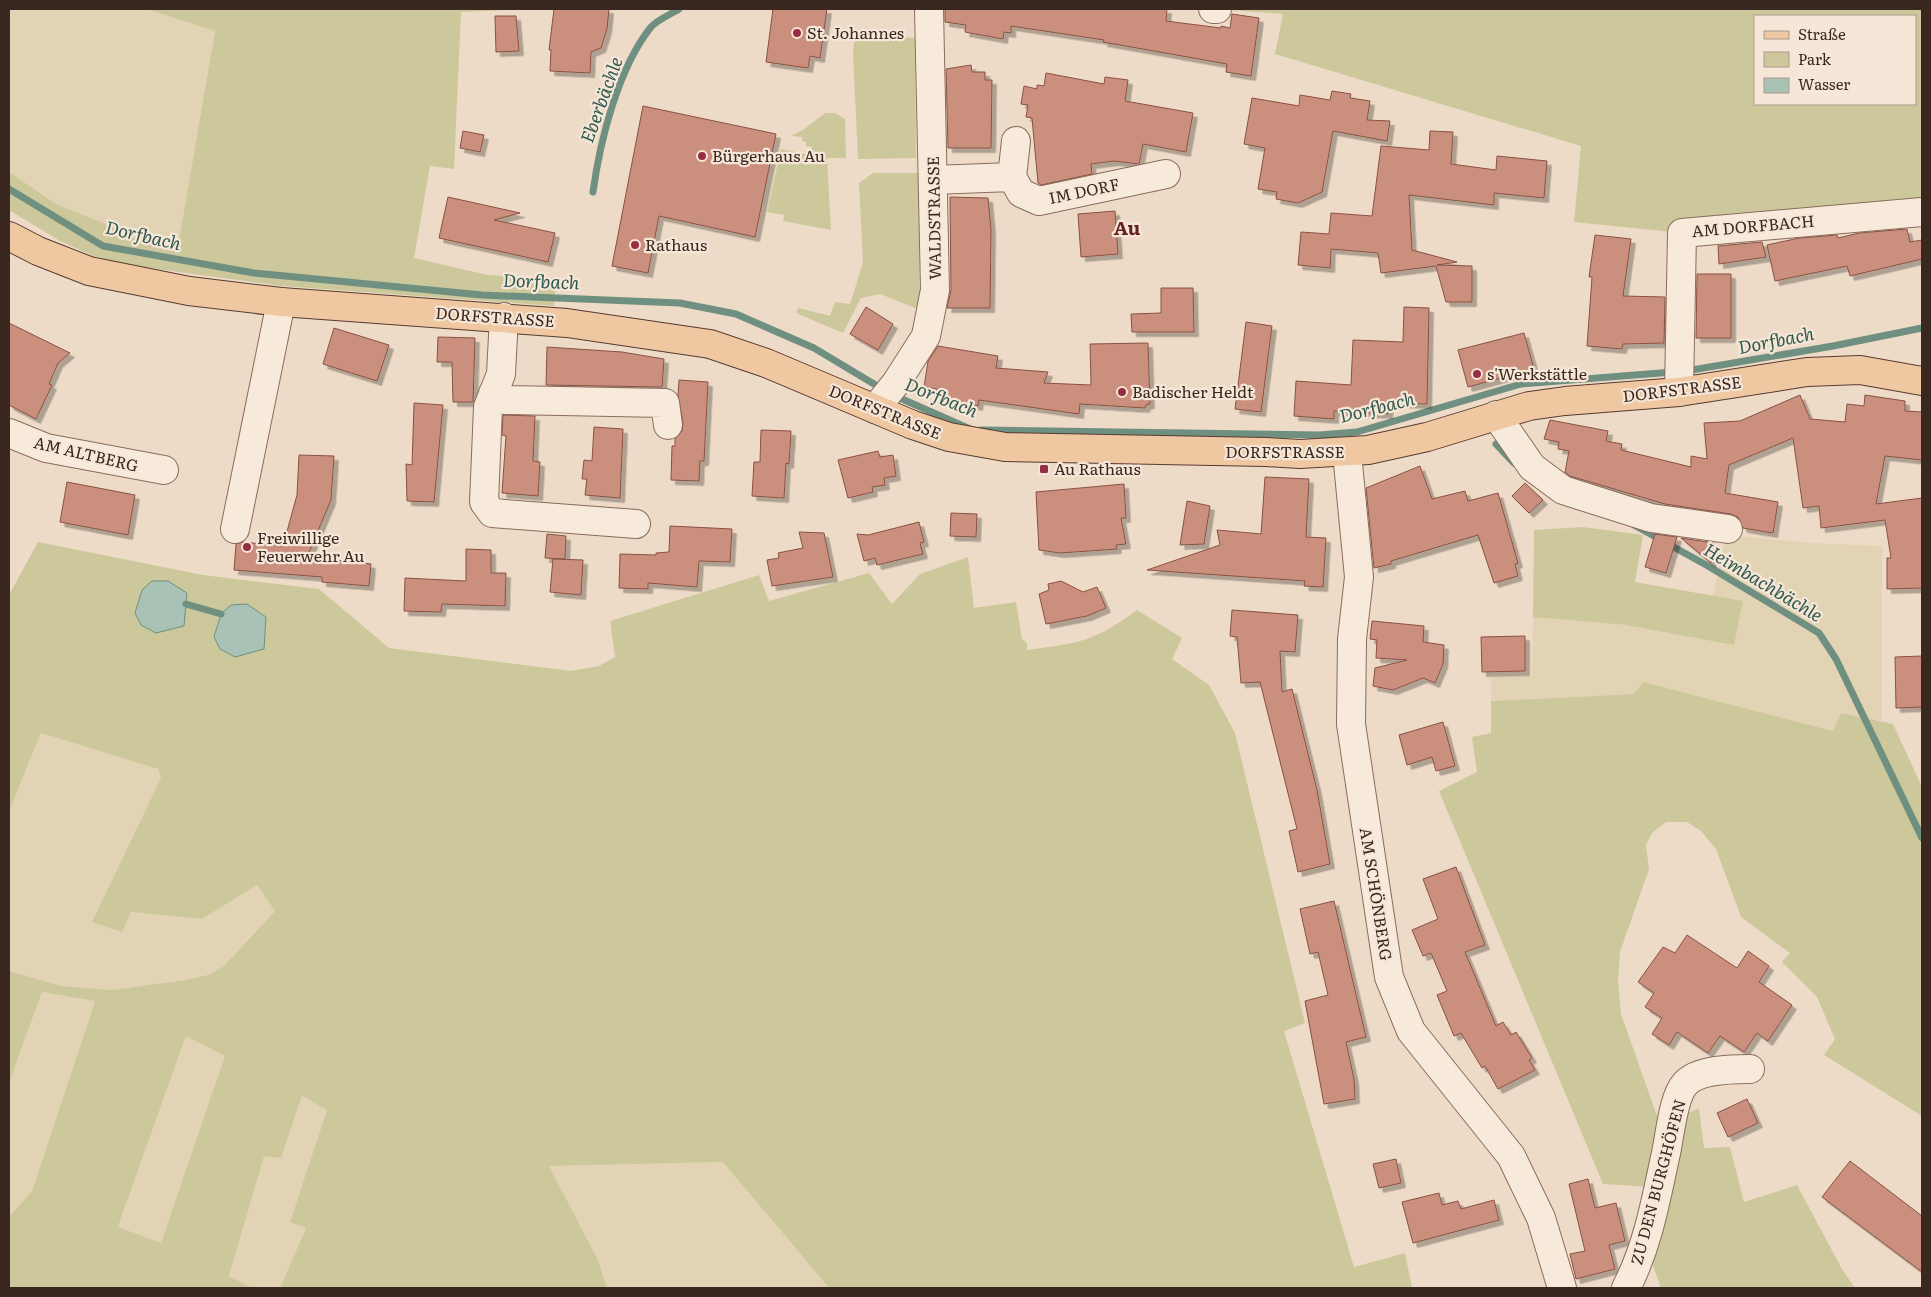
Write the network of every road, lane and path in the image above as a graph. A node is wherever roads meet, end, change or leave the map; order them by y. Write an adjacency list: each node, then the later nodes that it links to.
1 (928, 9): 5 (street, WALDSTRASSE)
2 (1016, 140): 4 (street)
3 (1166, 174): 4 (street, IM DORF)
4 (1012, 177): 5 (street)
5 (932, 180): 13 (street, WALDSTRASSE)
6 (1922, 212): 10 (street, AM DORFBACH)
7 (9, 236): 8 (main road, DORFSTRASSE)
8 (281, 302): 9 (main road, DORFSTRASSE); 20 (street)
9 (504, 318): 12 (street); 13 (main road, DORFSTRASSE)
10 (1679, 378): 11 (main road, DORFSTRASSE); 14 (main road, DORFSTRASSE)
11 (1922, 381)
12 (494, 393): 15 (street); 19 (street)
13 (884, 398): 17 (main road, DORFSTRASSE)
14 (1496, 415): 17 (main road, DORFSTRASSE); 21 (street)
15 (668, 425)
16 (9, 433): 18 (street, AM ALTBERG)
17 (1347, 453): 23 (street, AM SCHÖNBERG)
18 (164, 470)
19 (636, 524)
20 (235, 529)
21 (1728, 529)
22 (1750, 1069): 24 (street, ZU DEN BURGHÖFEN)
23 (1562, 1288)
24 (1626, 1288)

